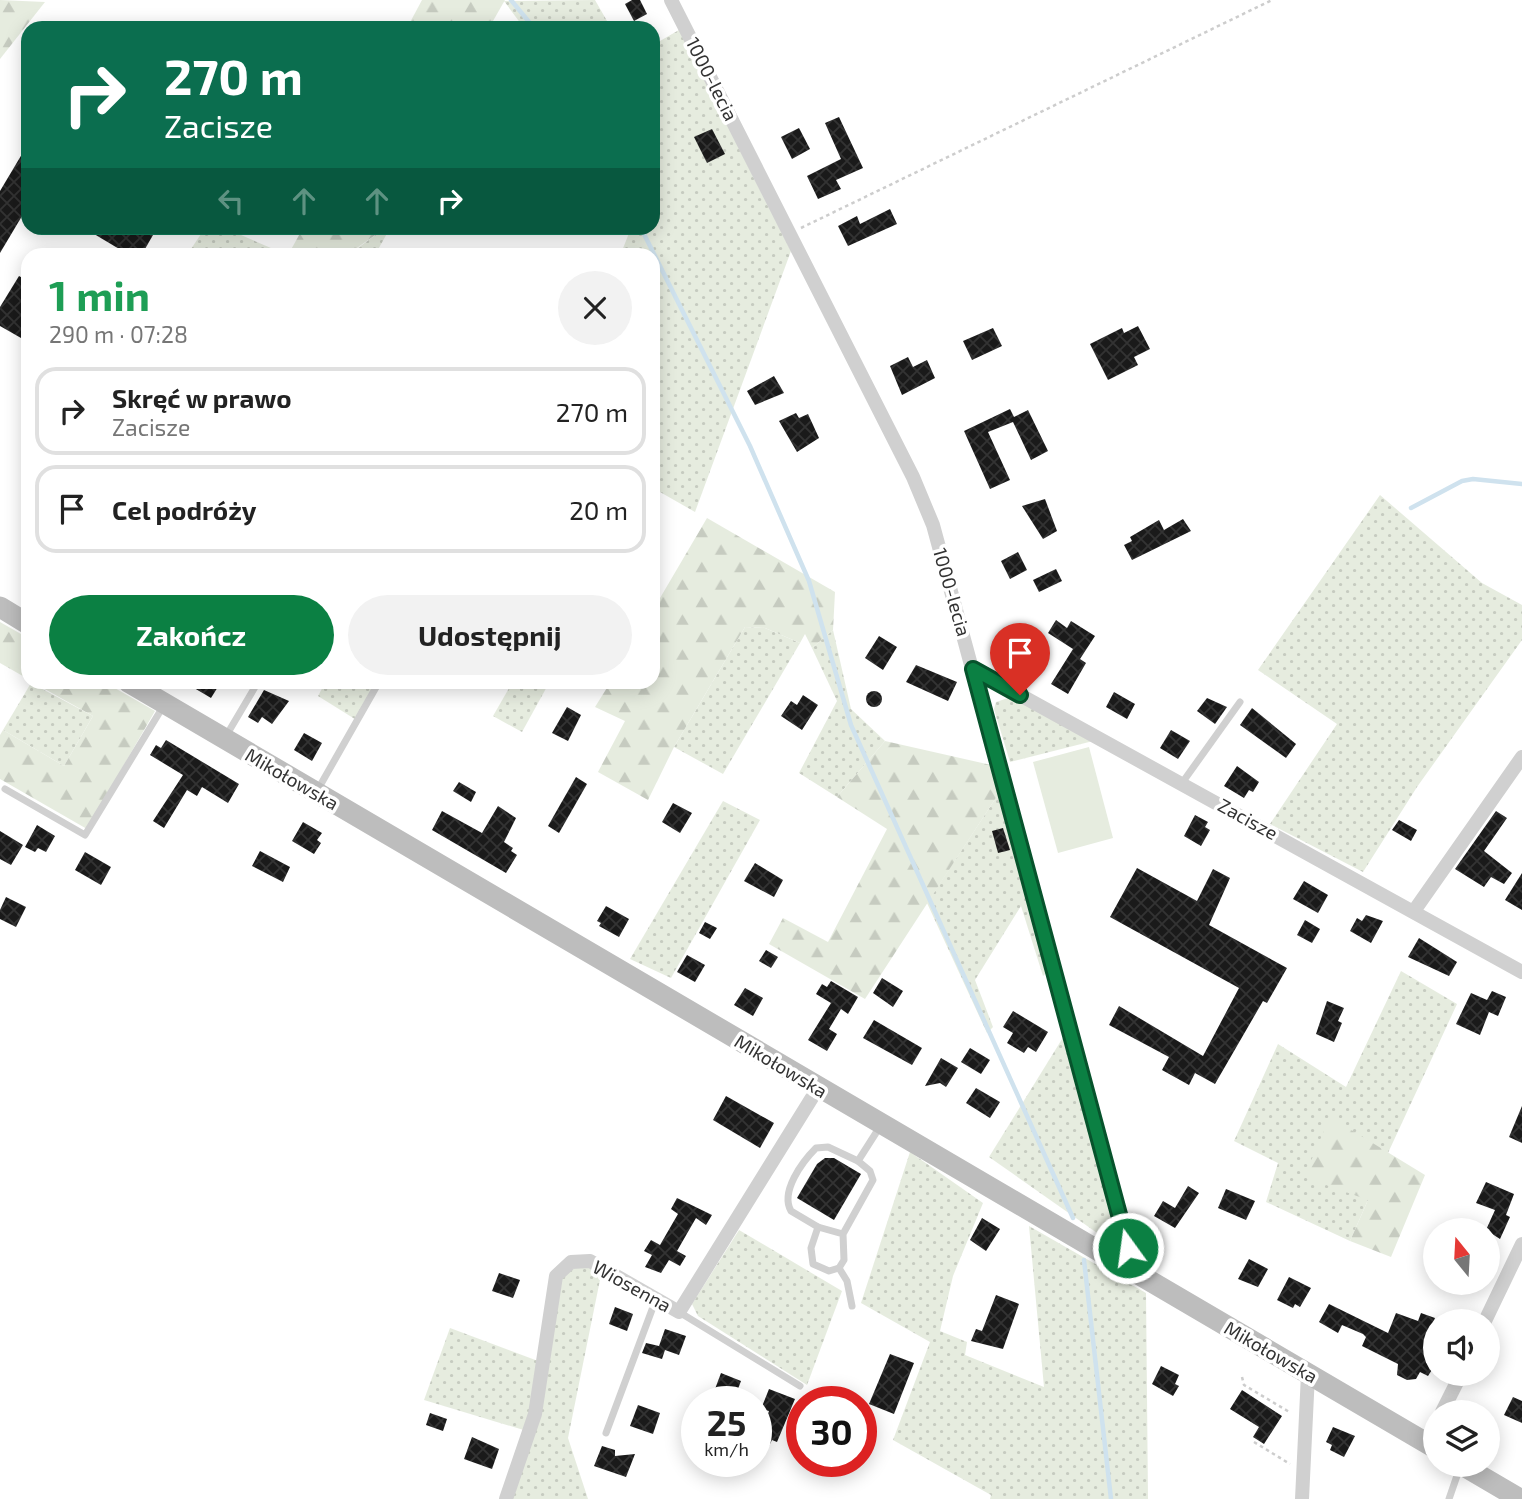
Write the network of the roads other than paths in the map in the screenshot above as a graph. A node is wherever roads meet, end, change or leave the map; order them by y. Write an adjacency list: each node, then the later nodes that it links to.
1 (671, 0): 4 (street, 1000-lecia)
2 (1, 610): 3 (main road)
3 (21, 620)
4 (973, 669): 12 (street, Zacisze); 23 (street, 1000-lecia)
5 (139, 689): 9 (main road, Mikołowska)
6 (254, 689): 10 (lane)
7 (375, 689): 14 (lane)
8 (1240, 702): 12 (lane)
9 (164, 704): 10 (main road, Mikołowska); 13 (lane)
10 (224, 739): 14 (main road, Mikołowska)
11 (1522, 757): 15 (street)
12 (1182, 783): 15 (street, Zacisze)
13 (5, 789)
14 (316, 793): 17 (main road, Mikołowska)
15 (1414, 911): 16 (street, Zacisze)
16 (1522, 972)
17 (818, 1088): 18 (main road, Mikołowska); 28 (street, Wiosenna)
18 (881, 1124): 19 (lane); 23 (main road, Mikołowska)
19 (858, 1161): 20 (lane); 21 (lane)
20 (818, 1227): 21 (lane); 24 (lane)
21 (843, 1234): 24 (lane)
22 (1522, 1244): 27 (street)
23 (1122, 1265): 29 (main road, Mikołowska)
24 (838, 1268): 26 (lane)
25 (656, 1299): 28 (street, Wiosenna); 31 (lane); 35 (street, Wiosenna)
26 (852, 1306)
27 (1491, 1309)
28 (679, 1312): 30 (lane)
29 (1308, 1374): 32 (main road, Mikołowska); 36 (street)
30 (800, 1386)
31 (606, 1433)
32 (1423, 1435)
33 (1457, 1477): 37 (lane)
34 (1482, 1477): 38 (main road)
35 (506, 1499)
36 (1302, 1499)
37 (1449, 1499)
38 (1520, 1499)

